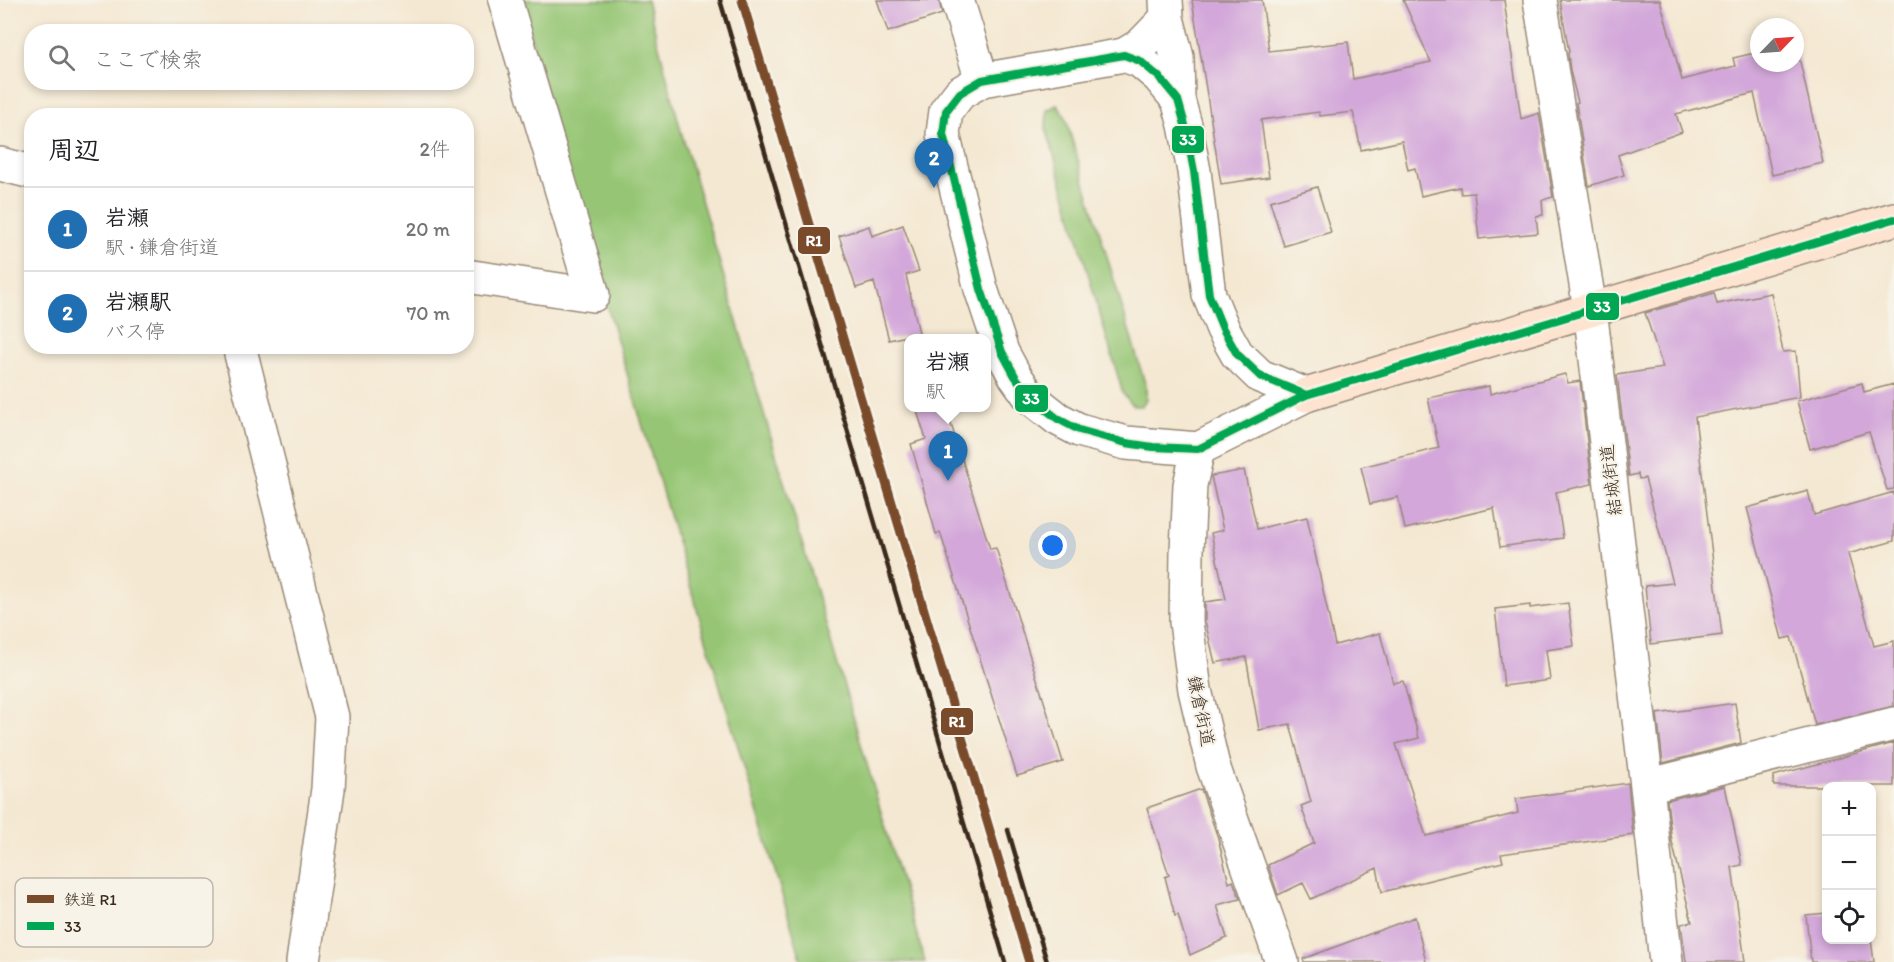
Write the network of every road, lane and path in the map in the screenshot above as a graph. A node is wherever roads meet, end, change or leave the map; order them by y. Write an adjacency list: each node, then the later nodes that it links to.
1 (505, 0): 11 (street)
2 (957, 0): 6 (street)
3 (1540, 0): 12 (street, 結城街道)
4 (1166, 9): 5 (street); 7 (street)
5 (1124, 55): 6 (street); 7 (street)
6 (982, 80): 15 (street)
7 (1178, 100): 14 (street)
8 (0, 164): 9 (street)
9 (24, 170)
10 (1894, 219): 12 (main road)
11 (474, 277)
12 (1590, 309): 14 (main road); 17 (street, 結城街道)
13 (242, 354): 18 (street)
14 (1306, 395): 15 (street)
15 (1198, 449): 19 (street, 鎌倉街道)
16 (1894, 724): 17 (street)
17 (1647, 786): 20 (street, 結城街道)
18 (303, 962)
19 (1281, 962)
20 (1666, 962)

